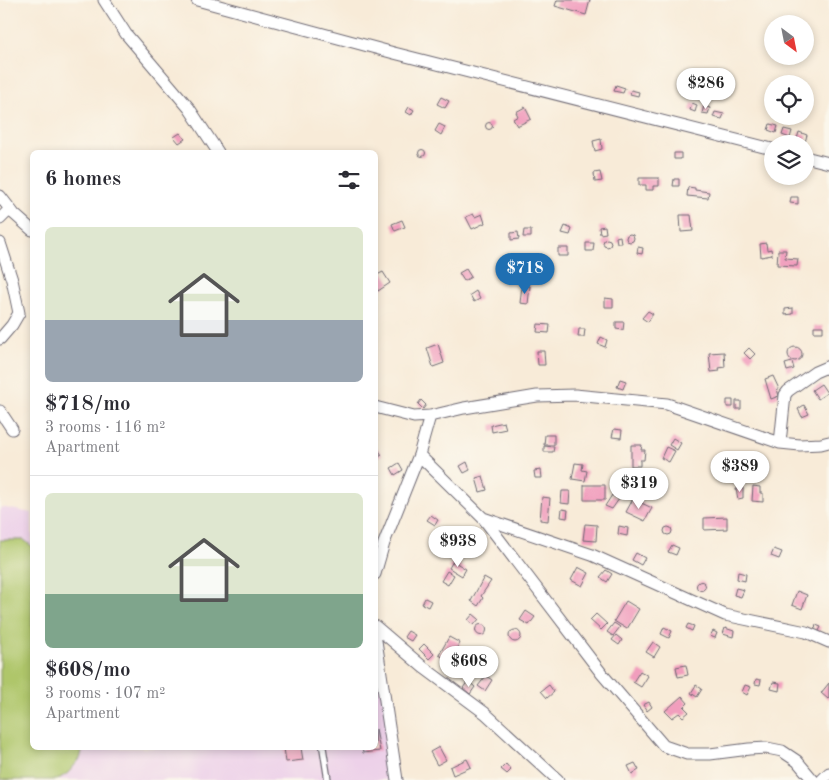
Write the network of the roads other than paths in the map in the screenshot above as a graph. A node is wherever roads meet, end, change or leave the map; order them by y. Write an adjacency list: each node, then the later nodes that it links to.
1 (104, 0): 4 (street)
2 (197, 0): 3 (street)
3 (764, 147)
4 (217, 150)
5 (814, 159): 6 (street)
6 (829, 163)
7 (0, 196): 8 (street)
8 (10, 209): 9 (street); 10 (street)
9 (0, 220)
10 (30, 228)
11 (0, 243): 12 (street)
12 (0, 338)
13 (829, 366): 18 (street)
14 (378, 408): 16 (street)
15 (0, 411): 17 (street)
16 (430, 416): 18 (street); 20 (street)
17 (12, 429)
18 (780, 442): 19 (street)
19 (829, 442)
20 (418, 454): 21 (street); 22 (street)
21 (483, 518): 24 (street); 31 (street)
22 (378, 564)
23 (378, 629): 30 (street)
24 (829, 642)
25 (378, 654): 29 (street)
26 (324, 750): 28 (lane)
27 (829, 773): 32 (street)
28 (328, 780)
29 (397, 780)
30 (558, 780)
31 (813, 780)
32 (822, 780)

